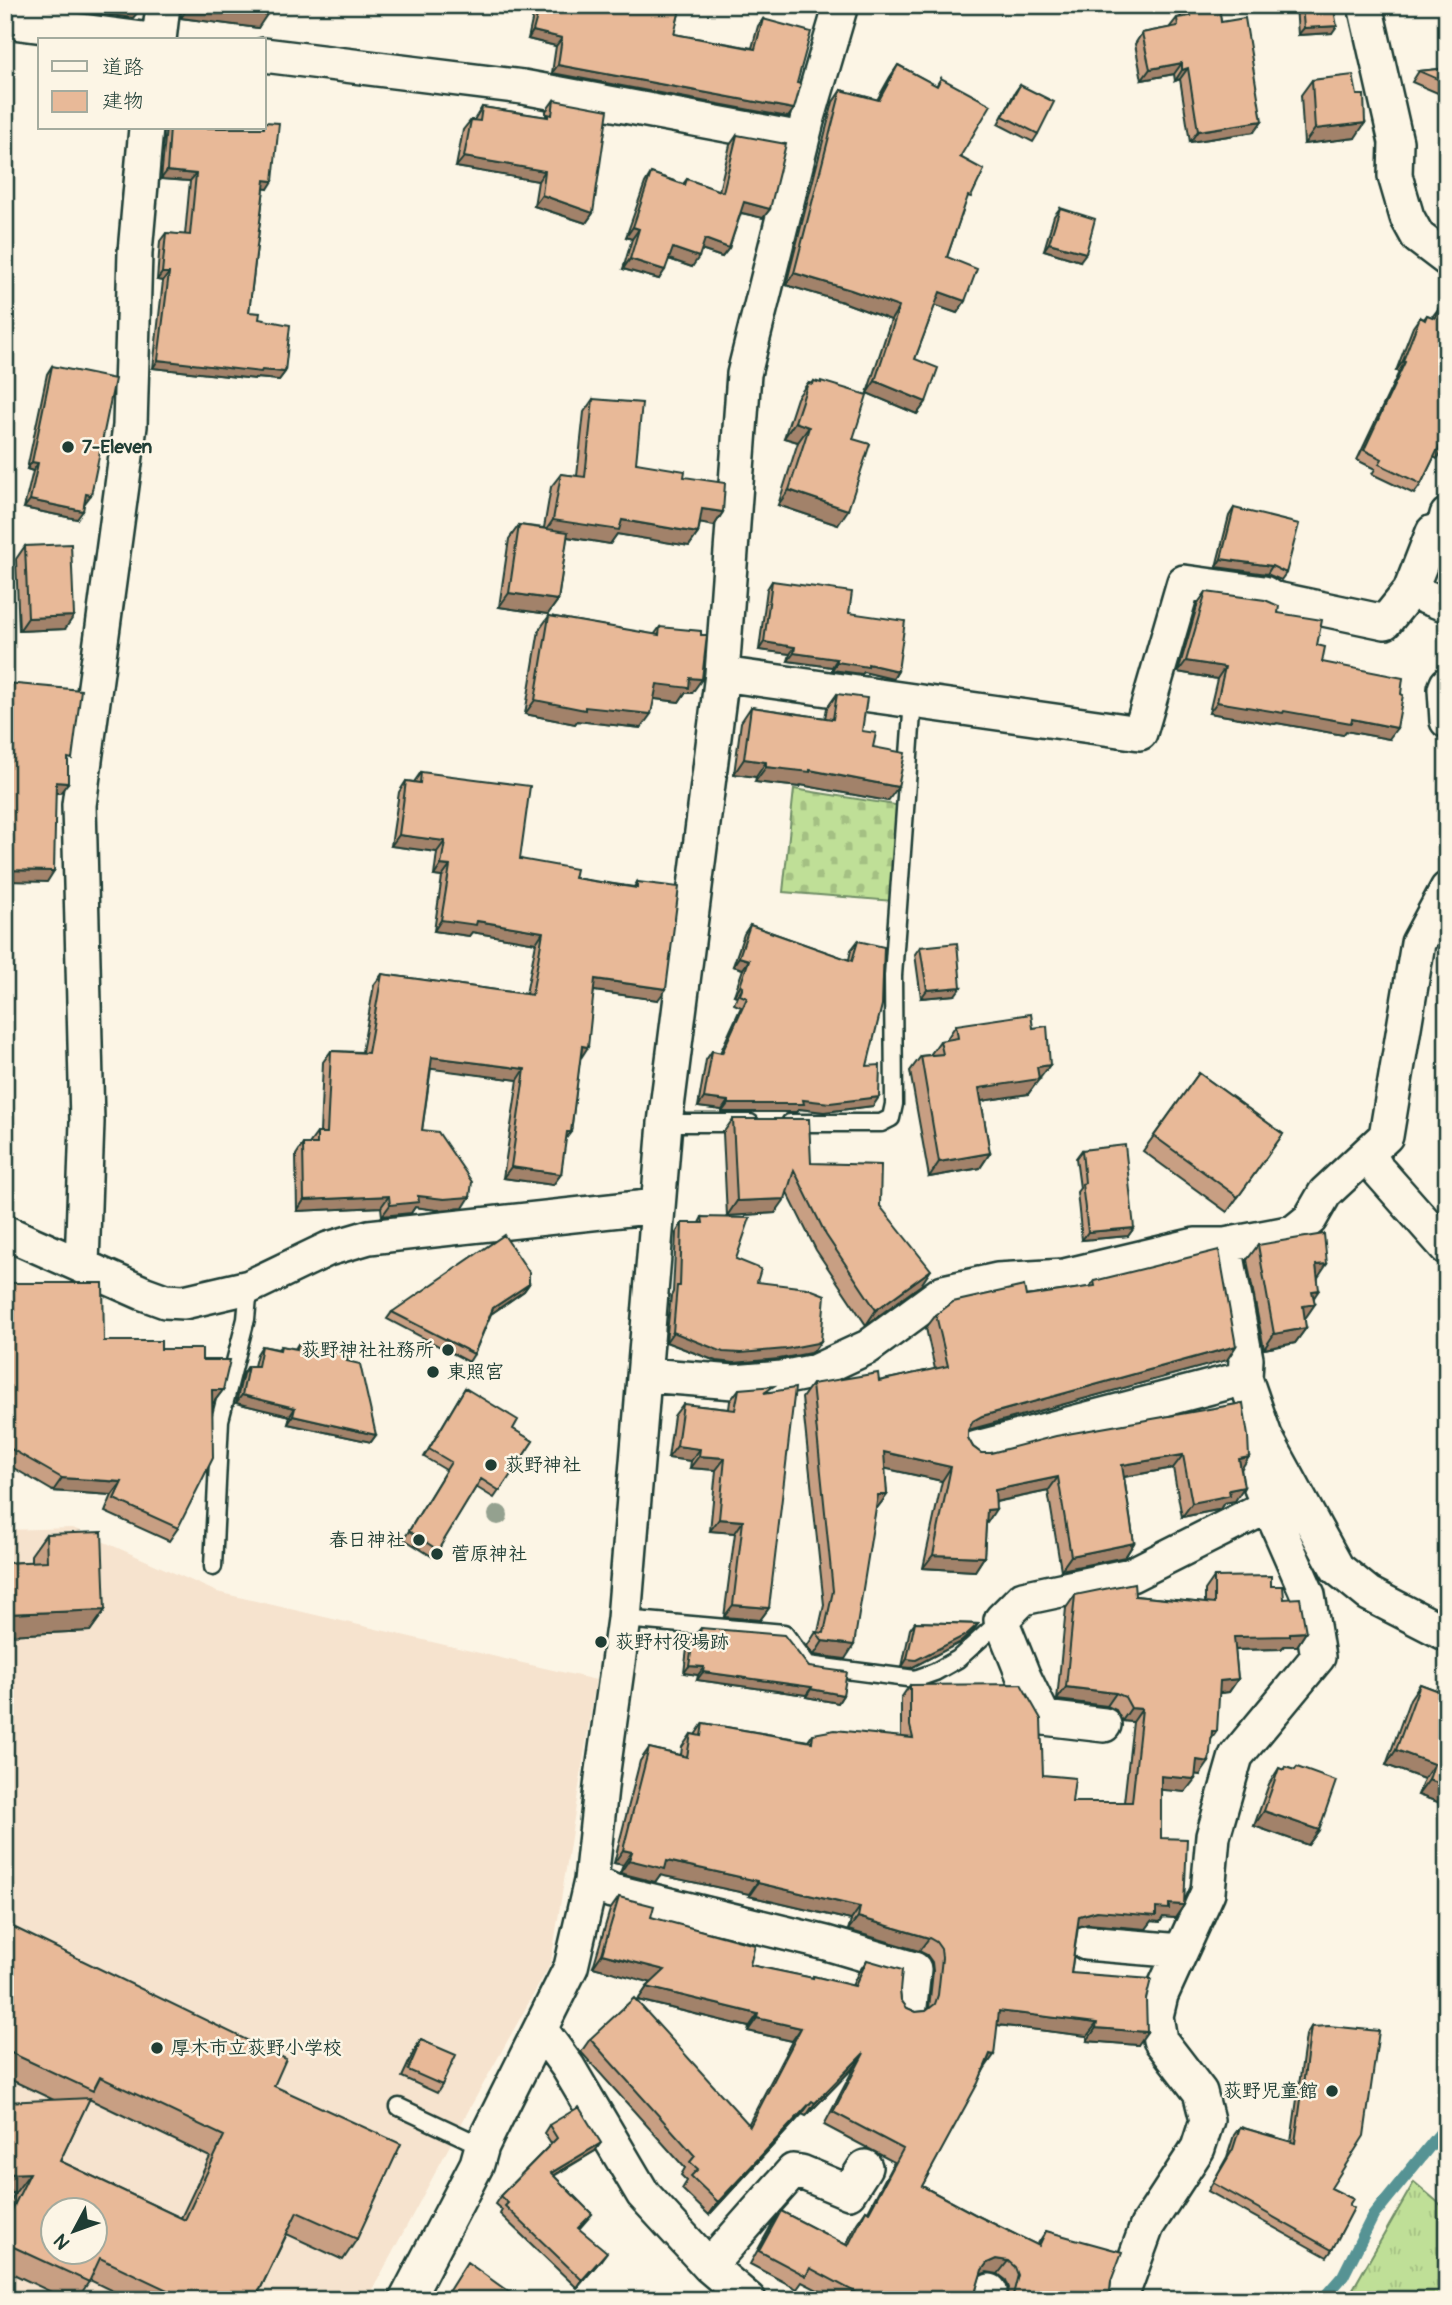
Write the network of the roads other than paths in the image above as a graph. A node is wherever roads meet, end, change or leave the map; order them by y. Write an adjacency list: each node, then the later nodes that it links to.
1 (163, 5): 6 (street)
2 (841, 5): 9 (street)
3 (1365, 5): 10 (street)
4 (5, 21): 5 (street)
5 (136, 38)
6 (159, 38)
7 (266, 55): 9 (street)
8 (146, 130): 25 (street)
9 (802, 139): 14 (street)
10 (1447, 259)
11 (1447, 515): 12 (street)
12 (1410, 591): 13 (street); 16 (street)
13 (1447, 605)
14 (722, 674): 16 (street); 19 (street)
15 (1447, 684): 17 (street)
16 (913, 700): 19 (lane)
17 (1447, 721)
18 (1447, 889): 20 (street)
19 (665, 1124): 21 (street)
20 (1369, 1154): 23 (street); 24 (street)
21 (657, 1206): 26 (street); 27 (street)
22 (5, 1232): 25 (street)
23 (1225, 1245): 27 (street); 28 (street)
24 (1447, 1248)
25 (82, 1264): 26 (street)
26 (249, 1287): 32 (lane)
27 (646, 1375): 33 (street)
28 (1245, 1378): 29 (street); 30 (street)
29 (1265, 1436): 31 (street); 35 (street)
30 (977, 1448)
31 (1268, 1506): 34 (street); 39 (street)
32 (213, 1567)
33 (624, 1619): 34 (lane); 37 (street)
34 (1001, 1620): 36 (street)
35 (1447, 1634)
36 (1104, 1725)
37 (591, 1881): 40 (street); 41 (street)
38 (1086, 1943): 39 (street)
39 (1181, 1951): 48 (street)
40 (910, 2006)
41 (541, 2030): 43 (street); 45 (street)
42 (400, 2107): 43 (lane)
43 (482, 2146): 46 (street)
44 (852, 2191): 45 (street)
45 (709, 2266): 47 (street)
46 (406, 2300)
47 (749, 2300)
48 (1120, 2300)

